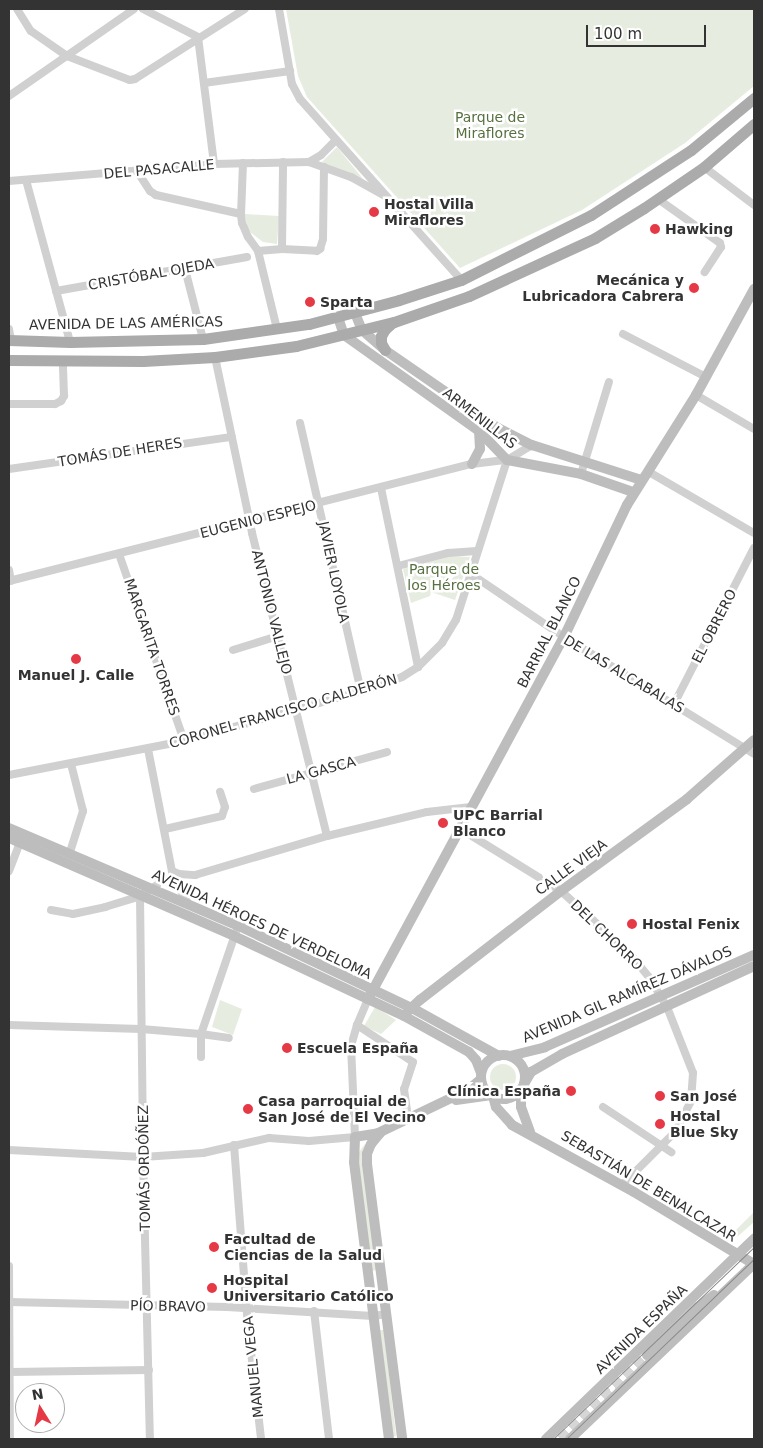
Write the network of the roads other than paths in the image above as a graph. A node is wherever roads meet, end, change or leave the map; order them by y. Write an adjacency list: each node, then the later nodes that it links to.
1 (17, 9): 7 (street)
2 (134, 9): 7 (street)
3 (143, 9): 6 (street)
4 (244, 9): 6 (street)
5 (279, 9): 8 (street, DEL PASACALLE)
6 (198, 37): 7 (street); 9 (street)
7 (67, 56): 10 (street)
8 (290, 71): 9 (street); 13 (street, DEL PASACALLE)
9 (204, 82): 17 (street)
10 (9, 96)
11 (754, 98): 32 (main road, AVENIDA DE LAS AMÉRICAS)
12 (754, 124): 19 (main road)
13 (336, 140): 15 (street); 23 (street, DEL PASACALLE)
14 (283, 162): 15 (street, DEL PASACALLE); 16 (street, DEL PASACALLE); 27 (street)
15 (309, 162): 18 (street, DEL PASACALLE)
16 (242, 163): 17 (street, DEL PASACALLE); 26 (street)
17 (214, 164): 20 (street, DEL PASACALLE)
18 (324, 167): 23 (street, DEL PASACALLE); 27 (street)
19 (704, 167): 24 (main road); 25 (street)
20 (137, 171): 21 (street, DEL PASACALLE); 26 (street)
21 (26, 180): 22 (street, DEL PASACALLE); 34 (street)
22 (9, 181)
23 (385, 196): 32 (street, DEL PASACALLE)
24 (658, 199): 31 (street); 37 (main road)
25 (754, 205)
26 (240, 214): 28 (street)
27 (282, 249): 28 (street)
28 (258, 251): 38 (street)
29 (247, 257): 30 (street, CRISTÓBAL OJEDA)
30 (185, 269): 34 (street, CRISTÓBAL OJEDA); 43 (street)
31 (705, 272)
32 (461, 280): 35 (main road, AVENIDA DE LAS AMÉRICAS)
33 (754, 289): 49 (main road, BARRIAL BLANCO)
34 (56, 291): 44 (street)
35 (355, 312): 36 (main road, AVENIDA DE LAS AMÉRICAS); 39 (main road, ARMENILLAS)
36 (338, 317): 38 (main road, AVENIDA DE LAS AMÉRICAS); 41 (main road)
37 (394, 322): 39 (main road); 45 (main road)
38 (277, 329): 43 (main road, AVENIDA DE LAS AMÉRICAS)
39 (362, 330): 41 (main road); 45 (main road, ARMENILLAS)
40 (623, 334): 49 (street)
41 (344, 335): 46 (main road); 55 (main road, ARMENILLAS)
42 (9, 336): 44 (main road, AVENIDA DE LAS AMÉRICAS)
43 (203, 339): 44 (main road, AVENIDA DE LAS AMÉRICAS)
44 (70, 342)
45 (385, 350): 57 (main road, ARMENILLAS)
46 (215, 357): 48 (main road); 56 (street, ANTONIO VALLEJO)
47 (9, 360): 48 (main road)
48 (63, 361): 52 (street)
49 (706, 377): 51 (main road, BARRIAL BLANCO)
50 (609, 382): 59 (street)
51 (696, 395): 54 (street); 62 (main road, BARRIAL BLANCO)
52 (9, 404)
53 (300, 423): 67 (street, JAVIER LOYOLA)
54 (754, 429)
55 (479, 431): 58 (main road, ARMENILLAS); 60 (main road)
56 (232, 437): 61 (street, TOMÁS DE HERES); 68 (street, ANTONIO VALLEJO)
57 (532, 445): 58 (street); 59 (main road, ARMENILLAS)
58 (507, 460): 60 (street, EUGENIO ESPEJO); 63 (main road, ARMENILLAS); 71 (street, CORONEL FRANCISCO CALDERÓN)
59 (585, 462): 63 (street); 64 (main road, ARMENILLAS)
60 (472, 464): 65 (street, EUGENIO ESPEJO)
61 (9, 469)
62 (649, 472): 64 (main road, BARRIAL BLANCO); 69 (street)
63 (581, 474): 66 (main road, ARMENILLAS)
64 (642, 480): 66 (main road, BARRIAL BLANCO)
65 (381, 488): 67 (street, EUGENIO ESPEJO); 73 (street)
66 (634, 492): 78 (main road, BARRIAL BLANCO)
67 (319, 504): 68 (street, EUGENIO ESPEJO); 81 (street, JAVIER LOYOLA)
68 (250, 521): 72 (street, EUGENIO ESPEJO); 77 (street, ANTONIO VALLEJO)
69 (754, 533)
70 (754, 548): 82 (street, EL OBRERO)
71 (477, 551): 73 (street); 75 (street, CORONEL FRANCISCO CALDERÓN)
72 (119, 554): 76 (street, EUGENIO ESPEJO); 85 (street, MARGARITA TORRES)
73 (398, 566): 80 (street)
74 (9, 570): 76 (street)
75 (471, 574): 78 (street, DE LAS ALCABALAS); 80 (street, CORONEL FRANCISCO CALDERÓN)
76 (10, 581)
77 (278, 636): 79 (street); 83 (street, ANTONIO VALLEJO)
78 (564, 637): 82 (street, DE LAS ALCABALAS); 94 (main road, BARRIAL BLANCO)
79 (233, 650)
80 (418, 667): 81 (street, CORONEL FRANCISCO CALDERÓN)
81 (360, 692): 83 (street, CORONEL FRANCISCO CALDERÓN)
82 (674, 704): 87 (street, DE LAS ALCABALAS)
83 (296, 709): 85 (street, CORONEL FRANCISCO CALDERÓN); 90 (street, ANTONIO VALLEJO)
84 (754, 740): 87 (main road, CALLE VIEJA)
85 (184, 741): 86 (street, CORONEL FRANCISCO CALDERÓN)
86 (148, 749): 89 (street, CORONEL FRANCISCO CALDERÓN); 97 (street)
87 (750, 751): 107 (main road, CALLE VIEJA)
88 (387, 752): 90 (street, LA GASCA)
89 (71, 764): 91 (street, CORONEL FRANCISCO CALDERÓN); 101 (street)
90 (312, 772): 92 (street, LA GASCA); 98 (street, ANTONIO VALLEJO)
91 (9, 774)
92 (254, 789)
93 (220, 792): 97 (street)
94 (471, 807): 96 (main road, BARRIAL BLANCO); 98 (street)
95 (9, 828): 101 (main road, AVENIDA HÉROES DE VERDELOMA)
96 (459, 828): 107 (street, DEL CHORRO); 115 (main road, BARRIAL BLANCO)
97 (165, 829): 103 (street)
98 (327, 836): 103 (street)
99 (9, 838): 100 (main road, AVENIDA HÉROES DE VERDELOMA)
100 (20, 843): 102 (street); 108 (main road, AVENIDA HÉROES DE VERDELOMA)
101 (70, 852): 106 (main road, AVENIDA HÉROES DE VERDELOMA)
102 (9, 872)
103 (176, 872): 104 (street); 105 (street)
104 (166, 879): 105 (street); 106 (street)
105 (176, 883): 109 (street)
106 (151, 888): 108 (street); 109 (main road, AVENIDA HÉROES DE VERDELOMA)
107 (561, 891): 116 (street, DEL CHORRO); 118 (main road, CALLE VIEJA)
108 (140, 896): 110 (street); 112 (main road, AVENIDA HÉROES DE VERDELOMA); 122 (street, TOMÁS ORDÓÑEZ)
109 (188, 903): 111 (main road, AVENIDA HÉROES DE VERDELOMA)
110 (51, 910)
111 (239, 926): 112 (street); 115 (main road, AVENIDA HÉROES DE VERDELOMA)
112 (234, 936): 115 (main road, AVENIDA HÉROES DE VERDELOMA); 123 (street)
113 (754, 954): 116 (main road, AVENIDA GIL RAMÍREZ DÁVALOS)
114 (754, 966): 117 (main road, AVENIDA GIL RAMÍREZ DÁVALOS)
115 (371, 994): 118 (main road, AVENIDA HÉROES DE VERDELOMA); 119 (main road, AVENIDA HÉROES DE VERDELOMA); 121 (street)
116 (661, 996): 117 (street, DEL CHORRO); 126 (main road, AVENIDA GIL RAMÍREZ DÁVALOS)
117 (667, 1007): 128 (main road, AVENIDA GIL RAMÍREZ DÁVALOS); 137 (street, DEL CHORRO)
118 (412, 1008): 119 (main road, CALLE VIEJA); 126 (main road, AVENIDA HÉROES DE VERDELOMA)
119 (404, 1016): 127 (main road, AVENIDA HÉROES DE VERDELOMA)
120 (9, 1025): 122 (street)
121 (357, 1025): 132 (street); 135 (street)
122 (141, 1029): 123 (street); 141 (street, TOMÁS ORDÓÑEZ)
123 (201, 1034): 124 (street); 125 (street)
124 (228, 1038)
125 (201, 1056)
126 (504, 1056): 127 (main road, AVENIDA GIL RAMÍREZ DÁVALOS); 128 (main road, AVENIDA GIL RAMÍREZ DÁVALOS)
127 (481, 1076): 129 (main road); 130 (main road, AVENIDA GIL RAMÍREZ DÁVALOS)
128 (522, 1087): 129 (main road, AVENIDA GIL RAMÍREZ DÁVALOS); 133 (main road)
129 (491, 1096): 130 (main road, AVENIDA GIL RAMÍREZ DÁVALOS); 133 (main road, SEBASTIÁN DE BENALCAZAR)
130 (445, 1102): 132 (main road, AVENIDA GIL RAMÍREZ DÁVALOS)
131 (602, 1108): 137 (street)
132 (408, 1118): 134 (main road, AVENIDA GIL RAMÍREZ DÁVALOS)
133 (530, 1132): 142 (main road, SEBASTIÁN DE BENALCAZAR)
134 (380, 1133): 135 (main road); 139 (main road, AVENIDA GIL RAMÍREZ DÁVALOS); 147 (main road)
135 (355, 1137): 136 (street); 139 (main road)
136 (234, 1145): 141 (street); 152 (street, MANUEL VEGA)
137 (661, 1145): 140 (street); 142 (street, DEL CHORRO)
138 (9, 1150): 141 (street)
139 (355, 1151): 148 (main road)
140 (671, 1152)
141 (143, 1157): 151 (street, TOMÁS ORDÓÑEZ)
142 (622, 1185): 144 (main road, SEBASTIÁN DE BENALCAZAR)
143 (754, 1239): 144 (main road, AVENIDA ESPAÑA)
144 (738, 1255): 145 (main road, SEBASTIÁN DE BENALCAZAR); 165 (main road, AVENIDA ESPAÑA)
145 (754, 1264): 149 (main road, AVENIDA ESPAÑA)
146 (9, 1266): 150 (street)
147 (382, 1270): 148 (main road); 154 (main road)
148 (368, 1272): 155 (main road)
149 (745, 1273): 156 (main road, AVENIDA ESPAÑA); 166 (main road, AVENIDA ESPAÑA)
150 (9, 1302): 151 (street, PÍO BRAVO); 158 (street)
151 (148, 1306): 152 (street, PÍO BRAVO); 157 (street, TOMÁS ORDÓÑEZ)
152 (247, 1309): 153 (street, PÍO BRAVO); 161 (street, MANUEL VEGA)
153 (314, 1312): 155 (street, PÍO BRAVO); 162 (street)
154 (387, 1314): 155 (street, PÍO BRAVO); 164 (main road)
155 (373, 1316): 163 (main road)
156 (647, 1355)
157 (149, 1370): 158 (street); 160 (street, TOMÁS ORDÓÑEZ)
158 (10, 1372): 159 (street)
159 (10, 1439)
160 (150, 1439)
161 (261, 1439)
162 (328, 1439)
163 (389, 1439)
164 (402, 1439)
165 (546, 1439)
166 (570, 1439)

